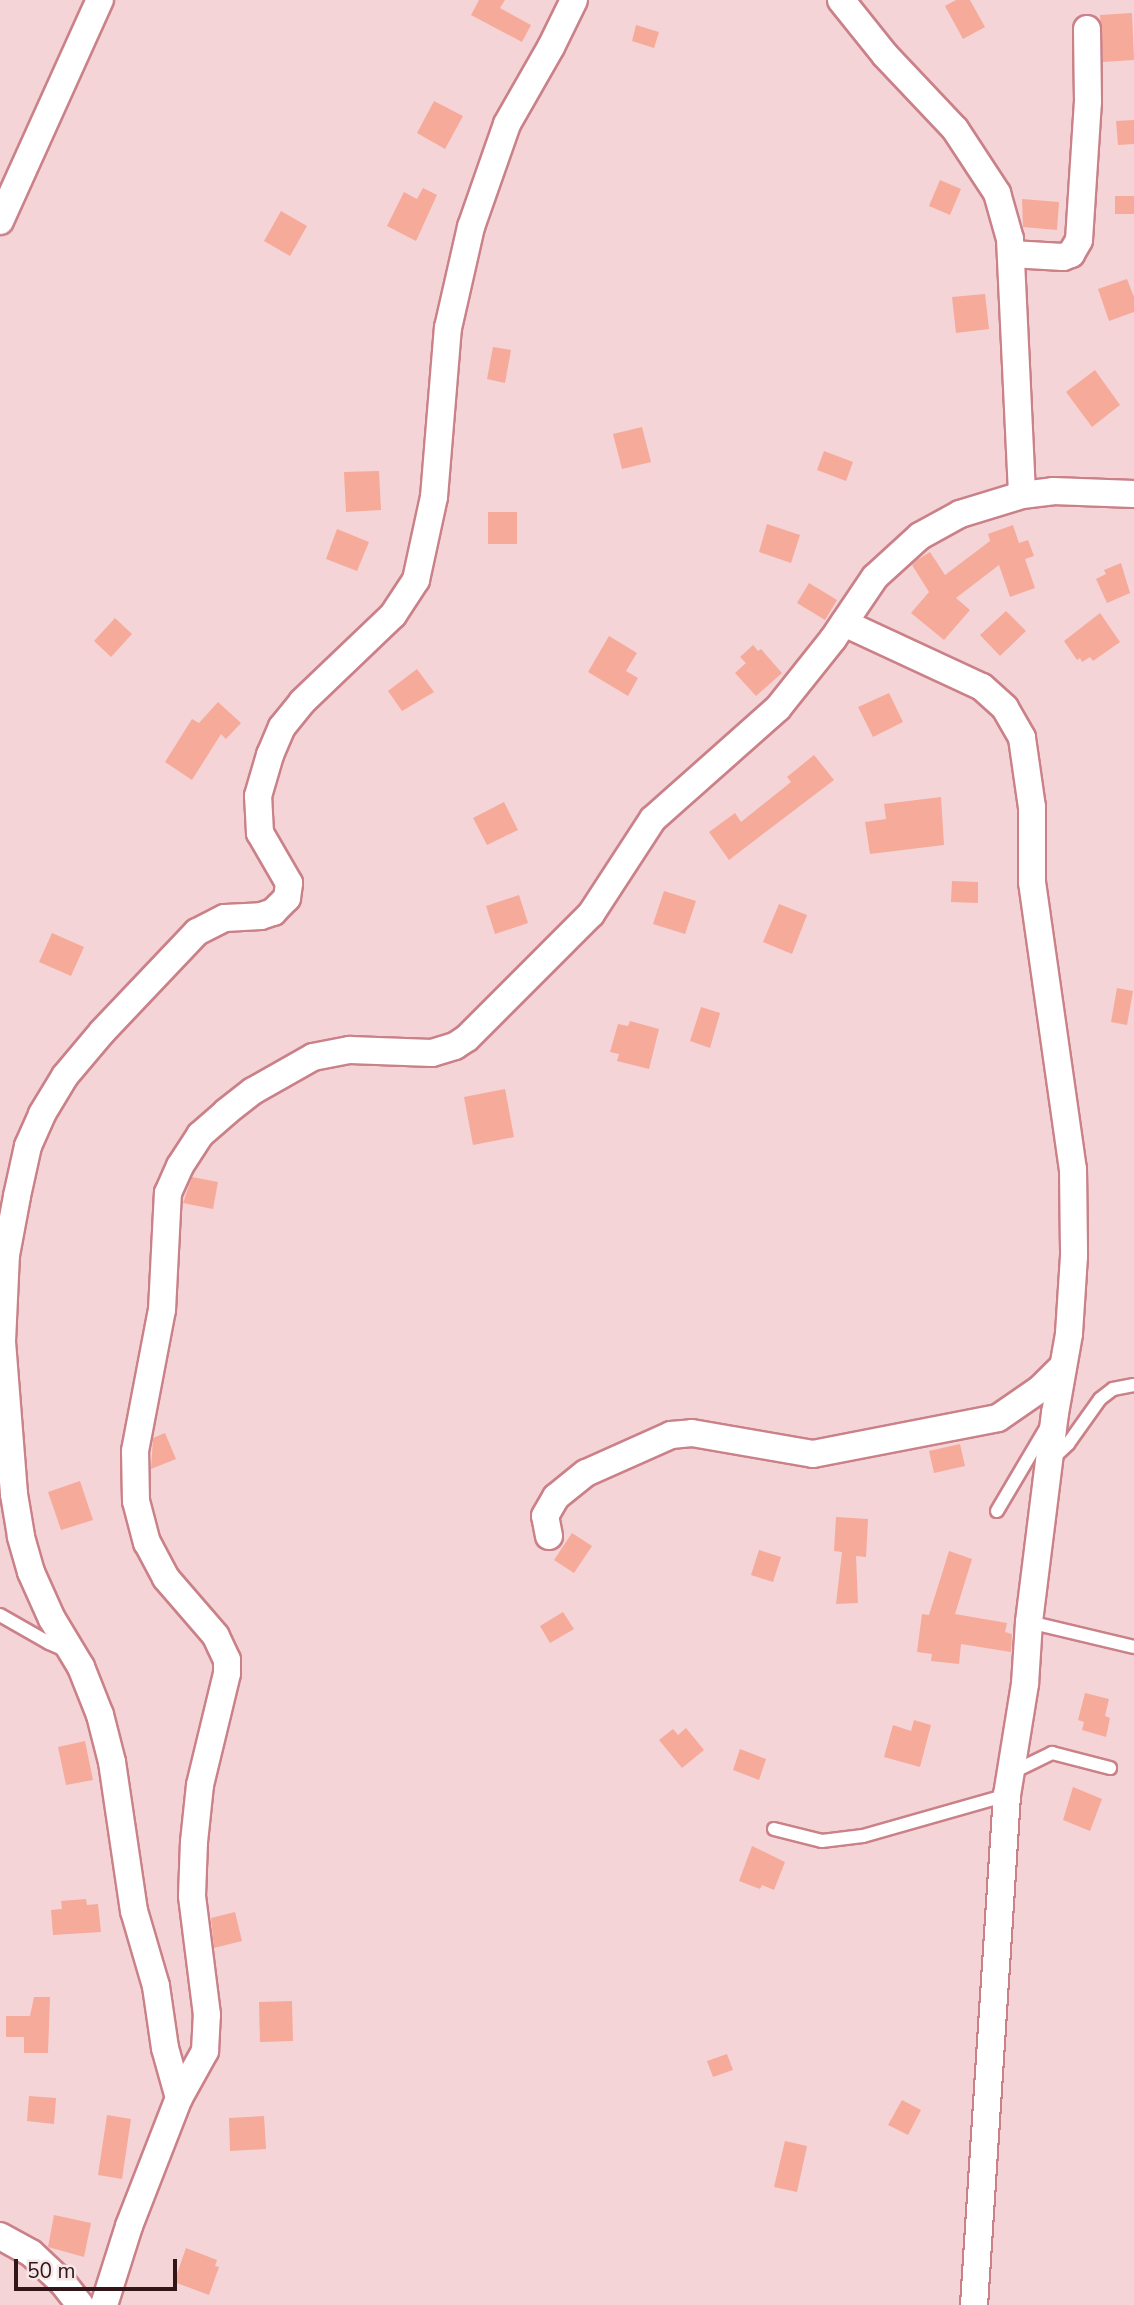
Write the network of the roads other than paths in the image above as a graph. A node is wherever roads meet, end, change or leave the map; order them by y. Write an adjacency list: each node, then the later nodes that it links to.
1 (100, 0): 5 (street)
2 (574, 0): 19 (street)
3 (841, 0): 6 (street)
4 (1087, 29): 6 (street)
5 (0, 221)
6 (1011, 254): 7 (street)
7 (1022, 495): 8 (street); 9 (street)
8 (1134, 495)
9 (844, 624): 10 (street); 23 (street)
10 (1062, 1367): 12 (street); 15 (street)
11 (1134, 1385): 13 (lane)
12 (1055, 1413): 13 (street); 14 (lane)
13 (1049, 1461): 17 (street)
14 (997, 1511)
15 (549, 1536)
16 (0, 1615): 19 (lane)
17 (1029, 1622): 18 (lane); 21 (street)
18 (1134, 1647)
19 (72, 1652): 23 (street)
20 (1110, 1768): 21 (lane)
21 (1009, 1784): 22 (lane); 27 (street)
22 (774, 1829)
23 (179, 2098): 26 (street)
24 (0, 2236): 25 (street)
25 (80, 2305)
26 (104, 2305)
27 (974, 2305)

